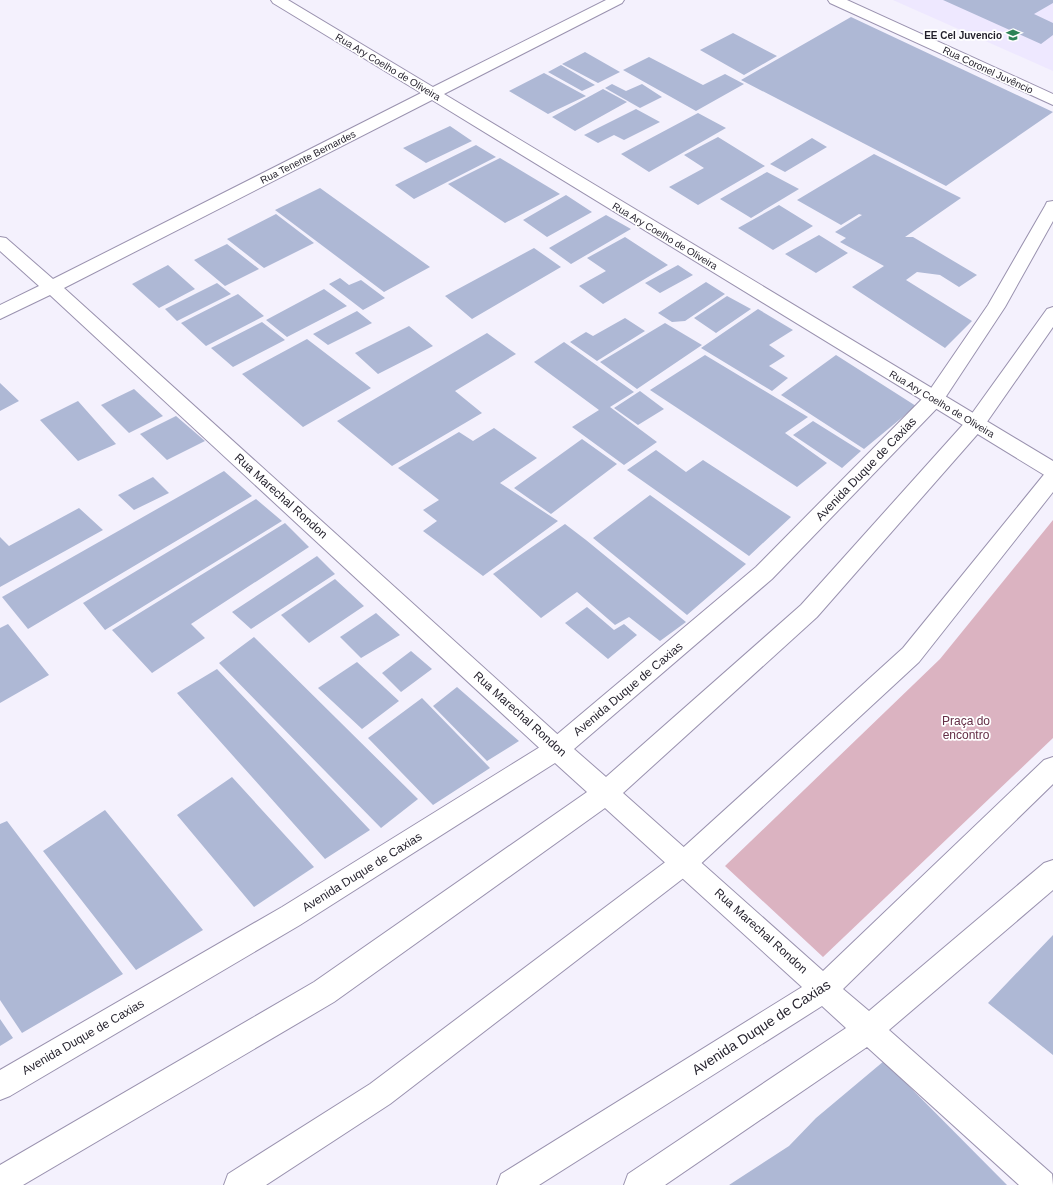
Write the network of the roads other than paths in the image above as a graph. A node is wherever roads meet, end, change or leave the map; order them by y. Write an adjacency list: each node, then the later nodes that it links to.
1 (278, 0): 4 (street, Rua Ary Coelho de Oliveira)
2 (617, 0): 4 (street, Rua Tenente Bernardes)
3 (836, 0): 5 (street, Rua Coronel Juvêncio)
4 (432, 94): 8 (street, Rua Tenente Bernardes); 11 (street, Rua Ary Coelho de Oliveira)
5 (1053, 100)
6 (1053, 206): 11 (street, Avenida Duque de Caxias)
7 (0, 242): 8 (street, Rua Marechal Rondon)
8 (52, 287): 9 (street, Rua Tenente Bernardes); 15 (street, Rua Marechal Rondon)
9 (0, 313)
10 (1053, 313): 12 (street)
11 (934, 399): 12 (street, Rua Ary Coelho de Oliveira); 15 (street, Avenida Duque de Caxias)
12 (975, 424): 13 (street, Rua Ary Coelho de Oliveira); 17 (street)
13 (1053, 471)
14 (1053, 477): 18 (street)
15 (558, 749): 17 (street, Rua Marechal Rondon); 22 (street, Avenida Duque de Caxias)
16 (1053, 768): 20 (street, Avenida Duque de Caxias)
17 (607, 792): 18 (street, Rua Marechal Rondon); 23 (street)
18 (685, 862): 20 (street, Rua Marechal Rondon); 24 (street)
19 (1053, 872): 21 (street)
20 (824, 989): 21 (street, Rua Marechal Rondon); 25 (street, Avenida Duque de Caxias)
21 (869, 1029): 26 (street); 27 (street, Rua Marechal Rondon)
22 (0, 1086)
23 (0, 1182)
24 (239, 1185)
25 (512, 1185)
26 (639, 1185)
27 (1041, 1185)

